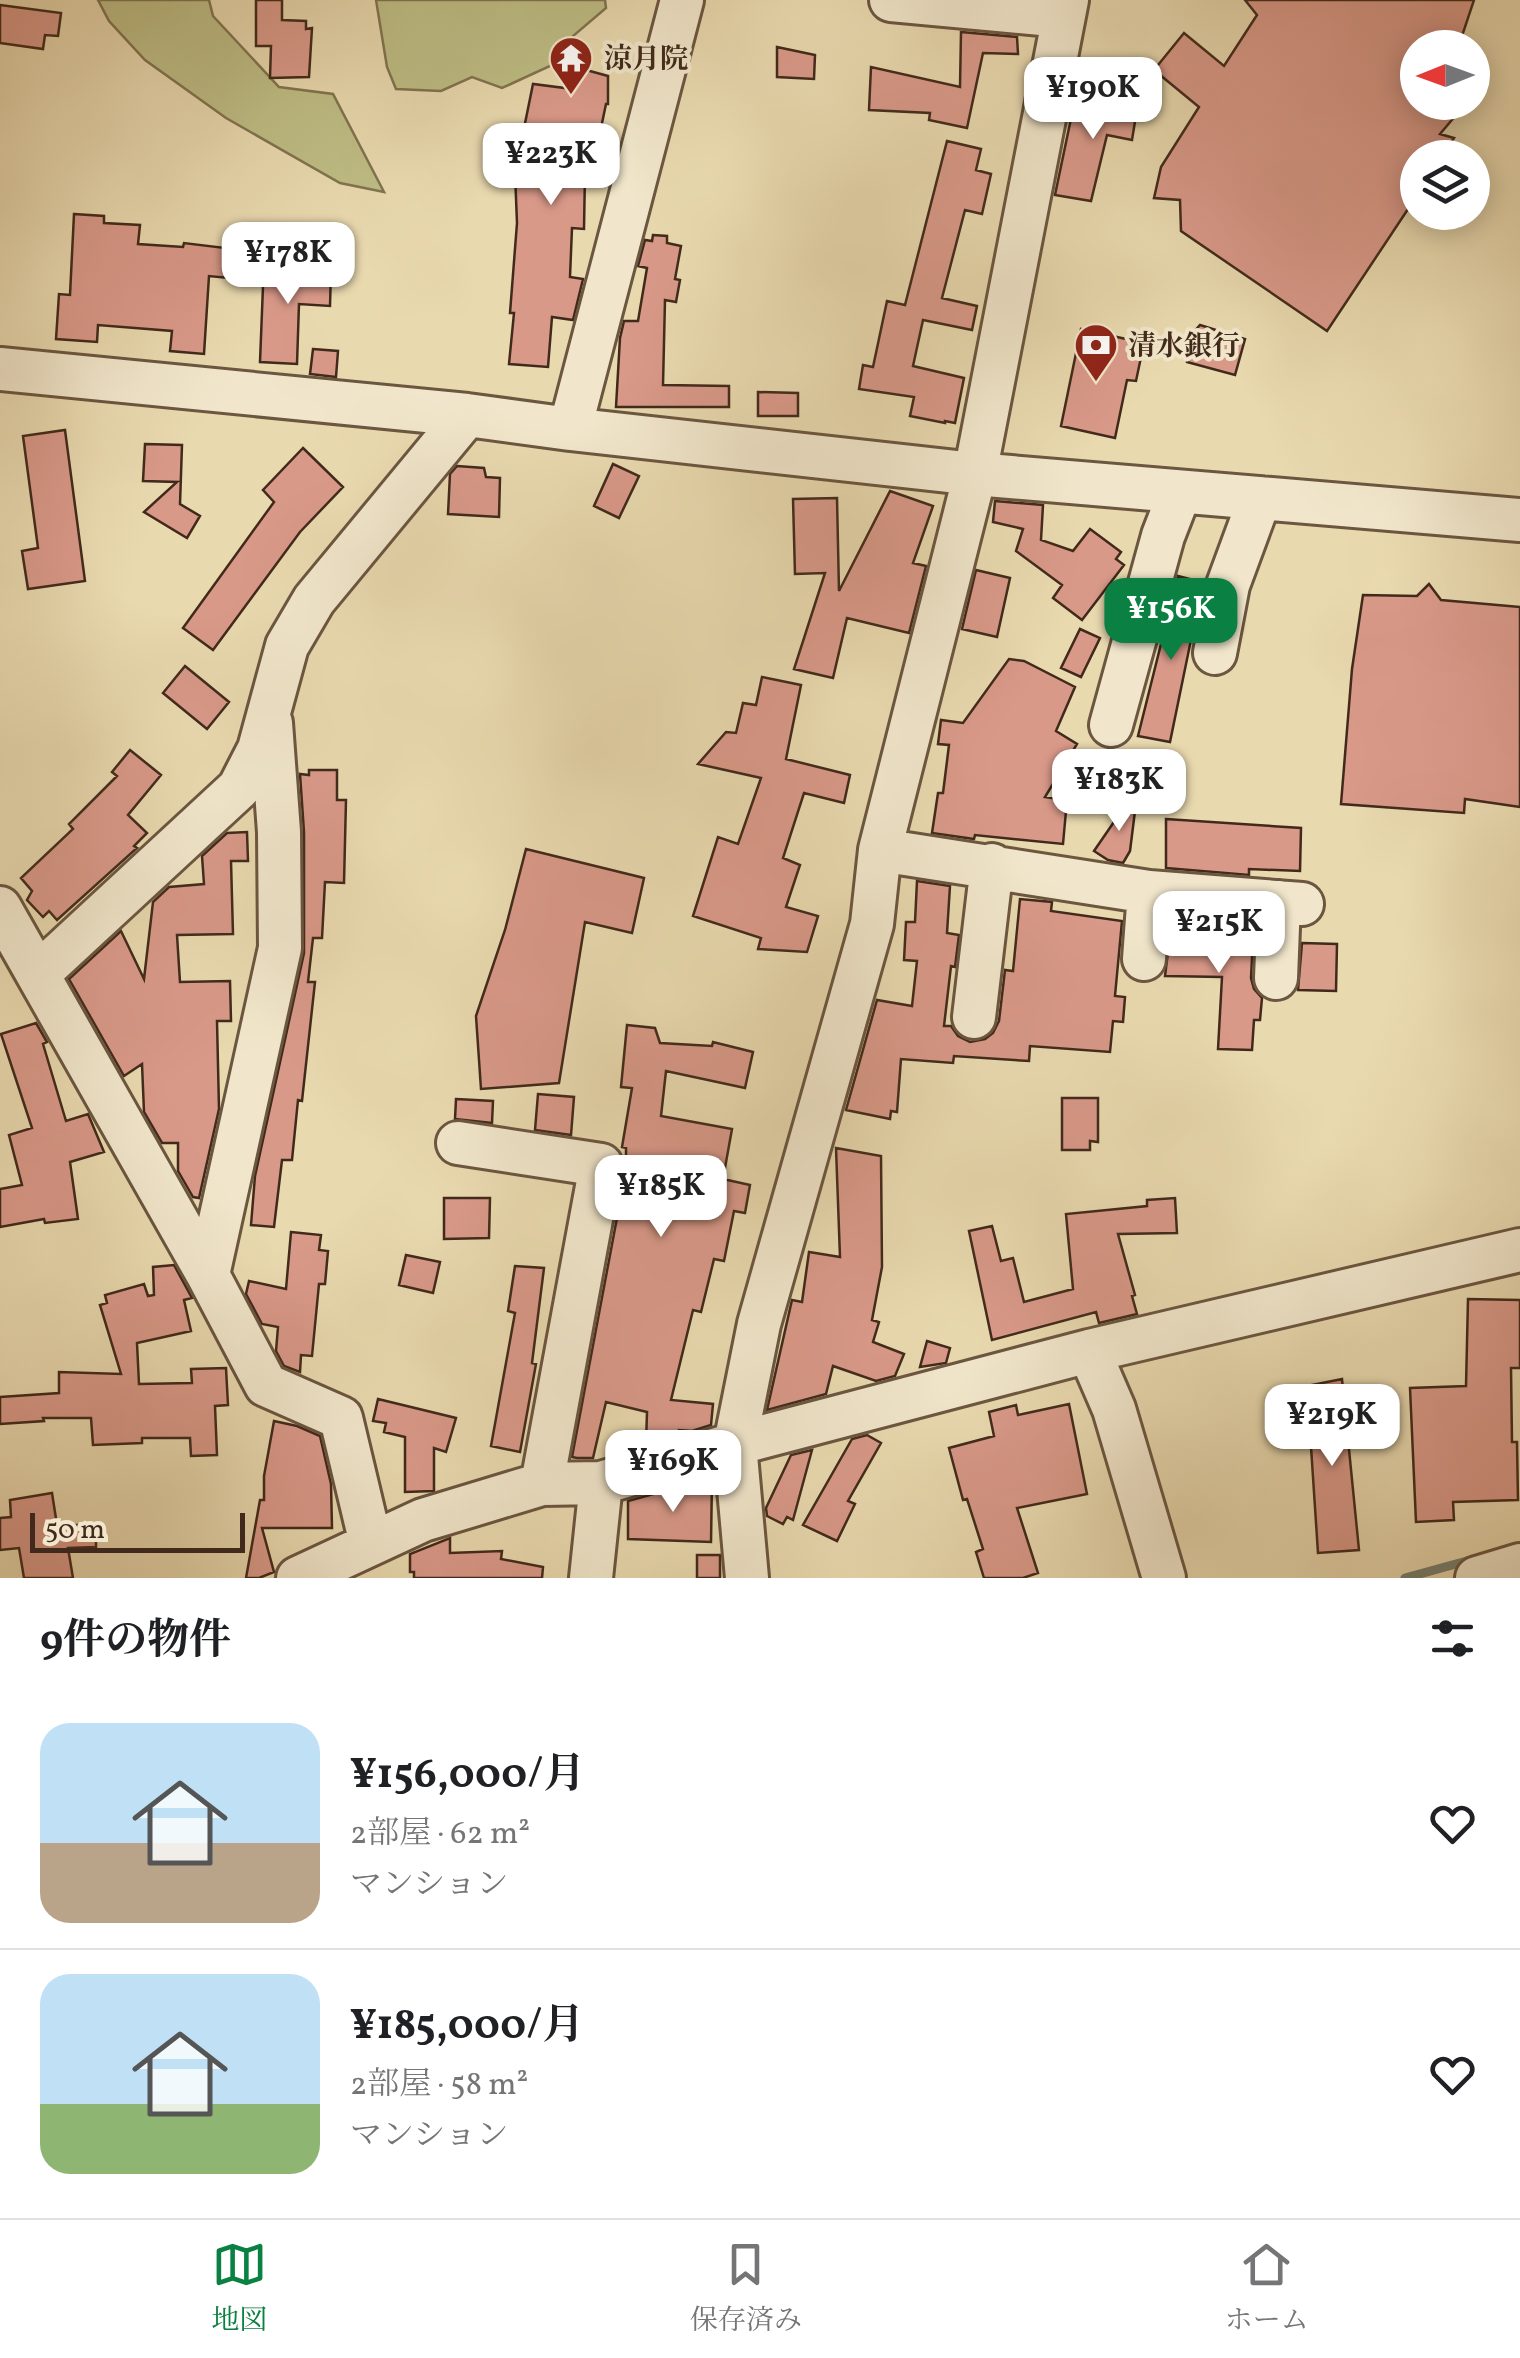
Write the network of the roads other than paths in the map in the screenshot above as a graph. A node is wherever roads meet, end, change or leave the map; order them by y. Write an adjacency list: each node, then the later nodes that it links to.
1 (682, 0): 6 (street)
2 (891, 0): 3 (street)
3 (1065, 8): 7 (street)
4 (0, 369): 5 (street)
5 (467, 415): 6 (street); 12 (street)
6 (570, 430): 7 (street)
7 (974, 474): 8 (street); 14 (street)
8 (1180, 492): 9 (street); 13 (street)
9 (1260, 498): 10 (street); 11 (street)
10 (1520, 520)
11 (1215, 654)
12 (270, 707): 19 (street); 24 (street)
13 (1111, 725)
14 (880, 850): 15 (street); 26 (street)
15 (992, 865): 16 (street); 21 (street)
16 (1150, 892): 18 (street); 20 (street)
17 (0, 908): 19 (street)
18 (1144, 959)
19 (38, 974): 24 (street)
20 (1276, 978)
21 (974, 1017)
22 (458, 1143): 28 (street)
23 (1520, 1250): 25 (street)
24 (208, 1275): 29 (street)
25 (1088, 1352): 26 (street); 34 (street)
26 (735, 1444): 27 (street); 33 (street)
27 (601, 1483): 28 (street); 32 (street)
28 (542, 1484): 29 (street)
29 (371, 1544): 31 (street)
30 (1520, 1565): 35 (street)
31 (298, 1578)
32 (590, 1578)
33 (747, 1578)
34 (1164, 1578)
35 (1477, 1578)

